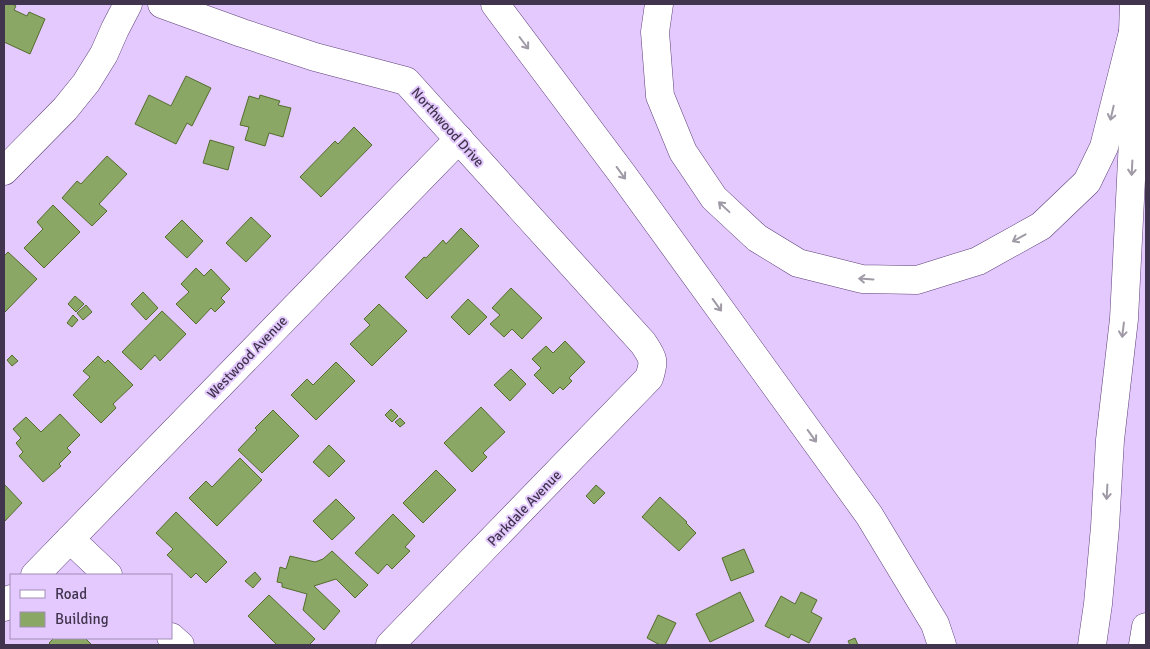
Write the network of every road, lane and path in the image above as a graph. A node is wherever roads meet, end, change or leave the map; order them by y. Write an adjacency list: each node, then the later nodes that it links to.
1 (128, 4): 8 (main road)
2 (162, 4): 7 (main road, Northwood Drive)
3 (495, 4): 15 (main road, one-way to 15)
4 (660, 4): 6 (main road, one-way to 4)
5 (1134, 4): 6 (main road)
6 (1133, 32): 16 (main road, one-way to 16)
7 (459, 139): 9 (main road, Northwood Drive); 10 (main road, Westwood Avenue)
8 (4, 172)
9 (653, 368): 14 (main road, Parkdale Avenue)
10 (70, 539): 11 (main road, Westwood Avenue); 12 (main road)
11 (35, 574)
12 (107, 574)
13 (1146, 627): 17 (main road)
14 (390, 645)
15 (942, 645)
16 (1092, 645)
17 (1143, 645)

